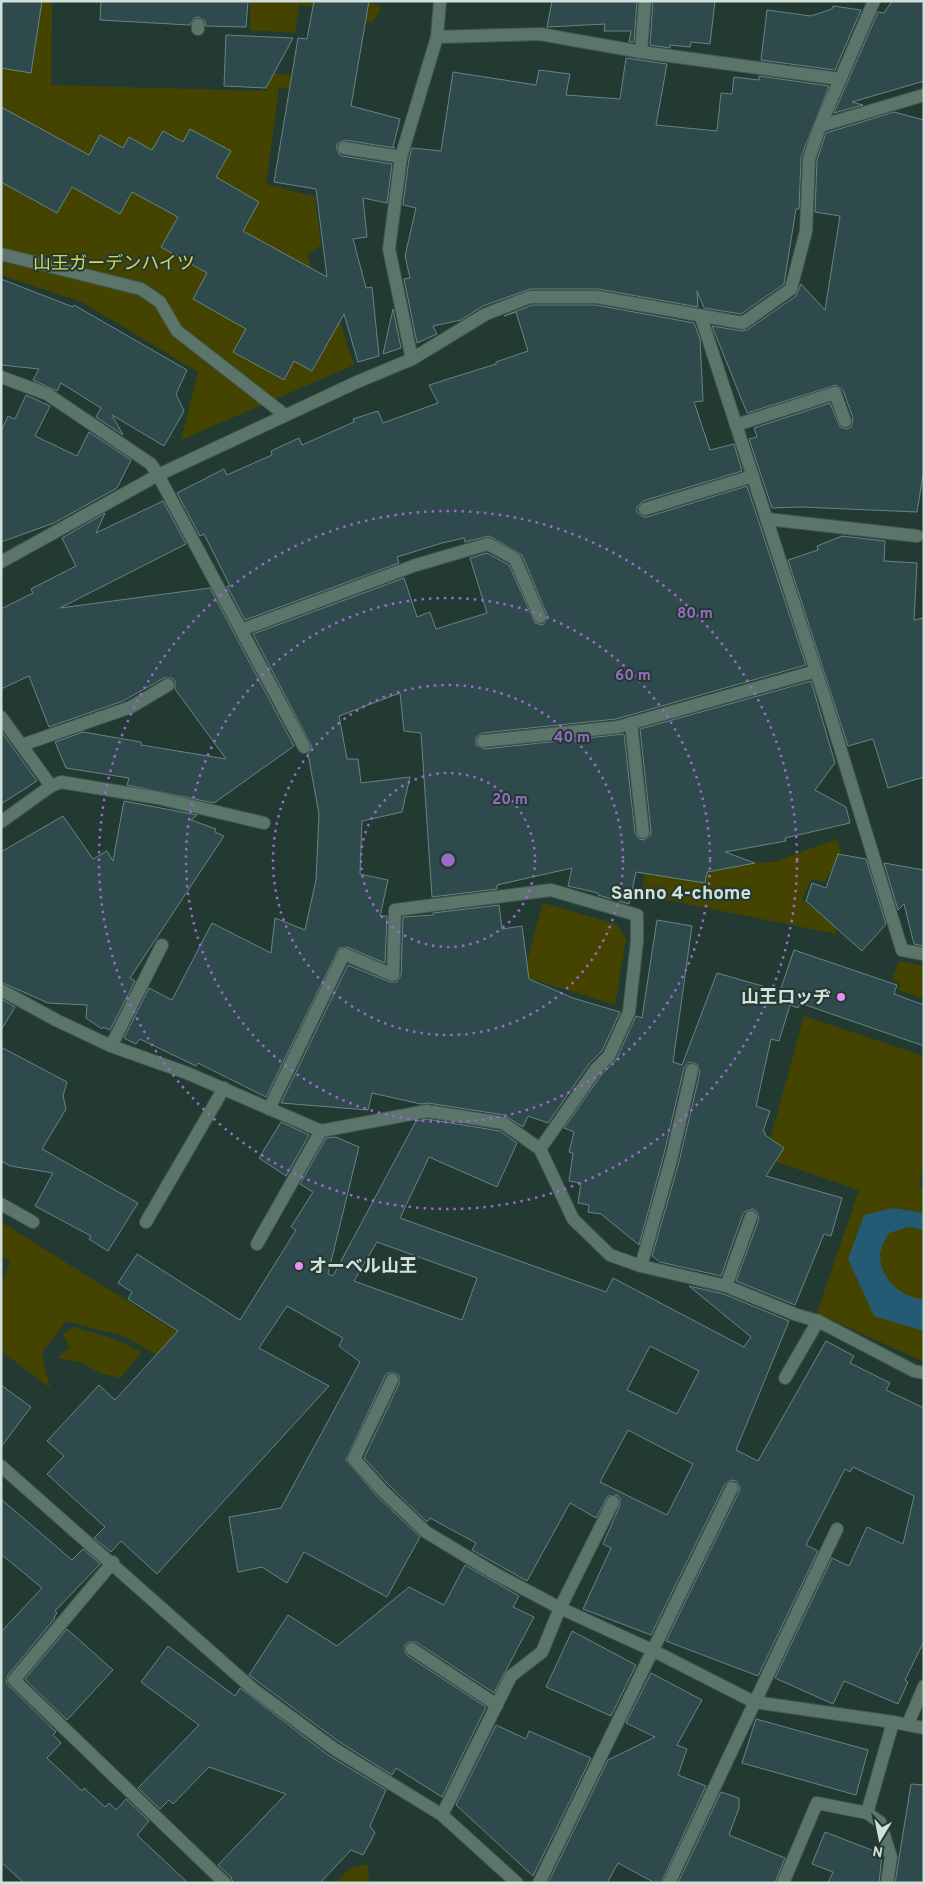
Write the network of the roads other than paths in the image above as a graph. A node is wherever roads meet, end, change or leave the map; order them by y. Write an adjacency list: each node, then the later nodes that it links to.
1 (440, 1): 4 (street)
2 (644, 1): 5 (street)
3 (874, 1): 6 (street)
4 (437, 37): 5 (street); 10 (street)
5 (640, 52): 6 (street)
6 (840, 79): 8 (street)
7 (924, 95): 8 (street)
8 (820, 126): 12 (street)
9 (344, 148): 10 (street)
10 (401, 157): 13 (street)
11 (1, 254): 15 (street)
12 (702, 317): 13 (street); 17 (street)
13 (412, 359): 15 (street)
14 (1, 377): 18 (street)
15 (285, 415): 18 (street)
16 (846, 421): 17 (street)
17 (736, 424): 19 (street)
18 (158, 475): 23 (street); 25 (street)
19 (753, 476): 20 (street); 21 (street)
20 (645, 509)
21 (767, 519): 22 (street); 26 (street)
22 (917, 536)
23 (1, 562)
24 (540, 617): 25 (street)
25 (241, 630): 32 (street)
26 (816, 671): 29 (street); 38 (street)
27 (168, 685): 31 (street)
28 (1, 716): 31 (street)
29 (632, 723): 30 (street); 36 (street)
30 (483, 741)
31 (22, 745): 33 (street)
32 (304, 747)
33 (51, 786): 34 (street); 35 (street)
34 (1, 822)
35 (264, 823)
36 (644, 832)
37 (162, 945): 40 (street)
38 (924, 954)
39 (1, 990): 40 (street)
40 (111, 1046): 42 (street)
41 (692, 1070): 51 (street)
42 (224, 1088): 43 (street); 49 (street)
43 (270, 1109): 44 (street); 45 (street)
44 (321, 1131): 45 (street); 50 (street)
45 (540, 1149): 51 (street)
46 (1, 1204): 48 (street)
47 (751, 1217): 52 (street)
48 (33, 1222)
49 (146, 1222)
50 (257, 1244)
51 (641, 1266): 52 (street)
52 (726, 1286): 53 (street)
53 (818, 1321): 54 (street); 55 (street)
54 (924, 1373)
55 (785, 1378)
56 (392, 1380): 62 (street)
57 (1, 1466): 61 (street)
58 (732, 1488): 64 (street)
59 (613, 1502): 62 (street)
60 (837, 1529): 66 (street)
61 (113, 1562): 72 (street); 73 (street)
62 (560, 1608): 64 (street); 67 (street)
63 (412, 1649): 67 (street)
64 (652, 1650): 66 (street); 75 (street)
65 (924, 1686): 69 (street)
66 (754, 1702): 68 (street); 76 (street)
67 (497, 1704): 72 (street)
68 (893, 1722): 69 (street); 71 (street)
69 (908, 1724): 70 (street)
70 (924, 1728)
71 (868, 1813): 77 (street); 78 (street)
72 (442, 1815): 74 (street)
73 (224, 1883)
74 (517, 1883)
75 (538, 1883)
76 (669, 1883)
77 (783, 1883)
78 (887, 1883)

